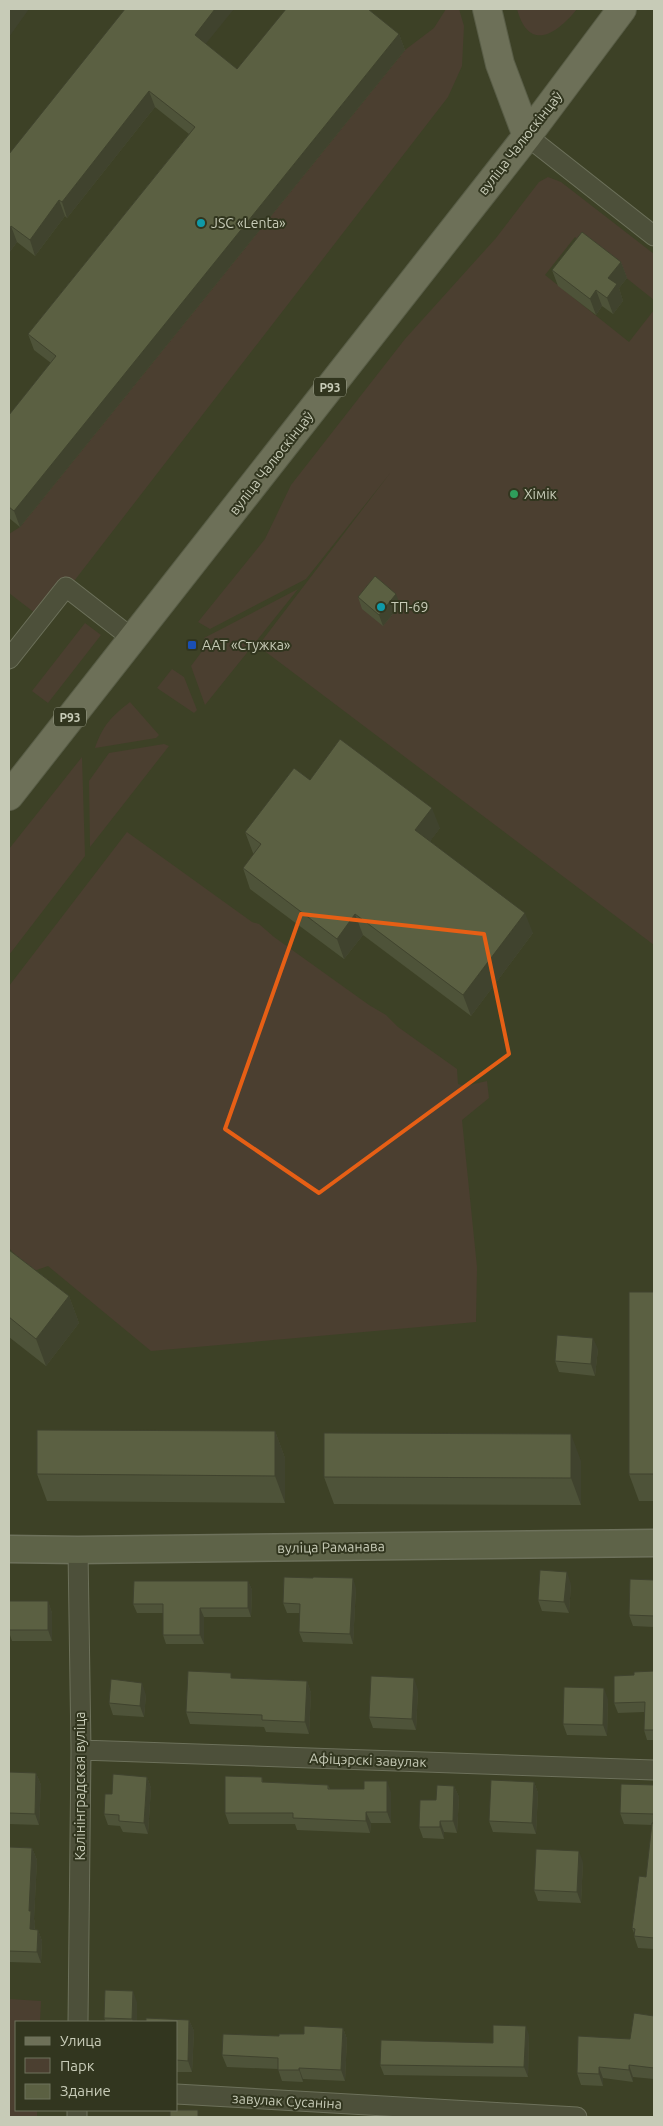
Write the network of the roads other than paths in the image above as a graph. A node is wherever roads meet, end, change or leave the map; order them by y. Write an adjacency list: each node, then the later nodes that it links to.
1 (487, 9): 3 (main road)
2 (622, 9): 3 (main road, вуліца Чалюскінцаў / Р93)
3 (527, 136): 4 (street); 5 (main road, вуліца Чалюскінцаў / Р93)
4 (654, 236)
5 (133, 639): 6 (street); 7 (main road, вуліца Чалюскінцаў / Р93)
6 (9, 660)
7 (9, 796)
8 (654, 1543): 10 (main road, вуліца Раманава)
9 (9, 1549): 10 (main road, вуліца Раманава)
10 (78, 1550): 11 (street, Калінінградская вуліца)
11 (81, 1750): 12 (street, Афіцэрскі завулак); 13 (street, Калінінградская вуліца)
12 (654, 1770)
13 (78, 2021)
14 (178, 2094): 15 (street, завулак Сусаніна)
15 (577, 2117)

